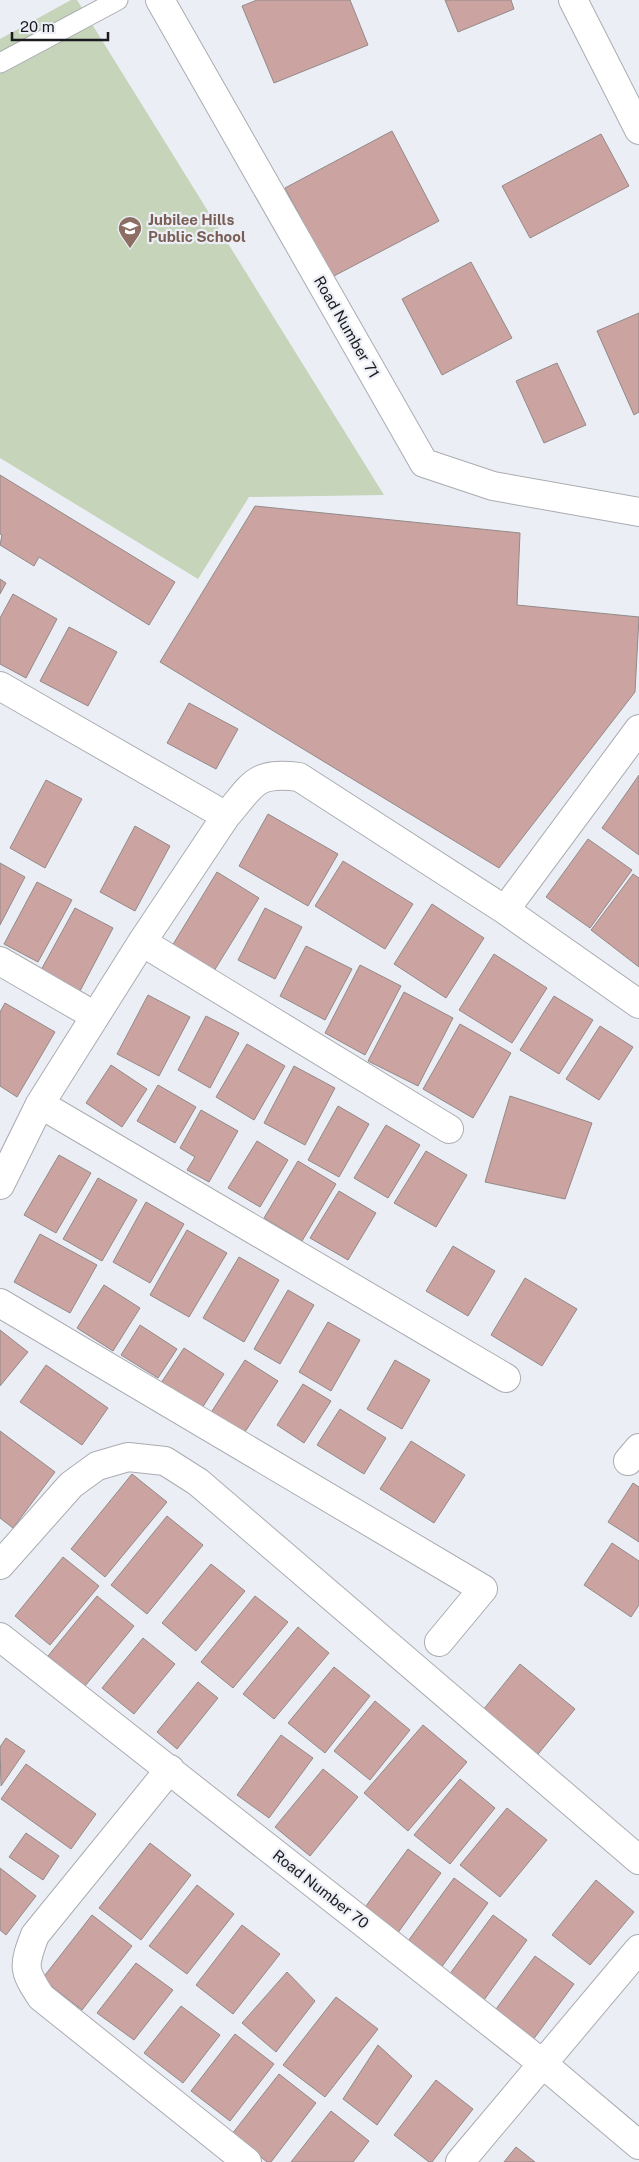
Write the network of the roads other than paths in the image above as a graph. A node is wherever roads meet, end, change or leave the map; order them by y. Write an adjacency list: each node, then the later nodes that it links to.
1 (118, 0): 4 (lane)
2 (160, 0): 6 (street, Road Number 71)
3 (573, 0): 5 (street)
4 (0, 63)
5 (639, 130)
6 (639, 512)
7 (0, 686): 9 (street)
8 (639, 729): 10 (street)
9 (226, 816): 10 (street); 11 (street)
10 (505, 910): 13 (street)
11 (142, 942): 14 (street); 16 (street)
12 (0, 961): 14 (street)
13 (639, 1004)
14 (94, 1016): 15 (street)
15 (40, 1104): 17 (street); 19 (street)
16 (449, 1129)
17 (0, 1185)
18 (0, 1303): 22 (street)
19 (506, 1378)
20 (0, 1565): 24 (street)
21 (0, 1637): 23 (street, Road Number 70)
22 (439, 1642)
23 (170, 1769): 26 (street, Road Number 70); 28 (street)
24 (639, 1860)
25 (639, 1949): 26 (street)
26 (543, 2064): 27 (street, Road Number 70); 29 (street)
27 (639, 2145)
28 (247, 2162)
29 (460, 2162)

